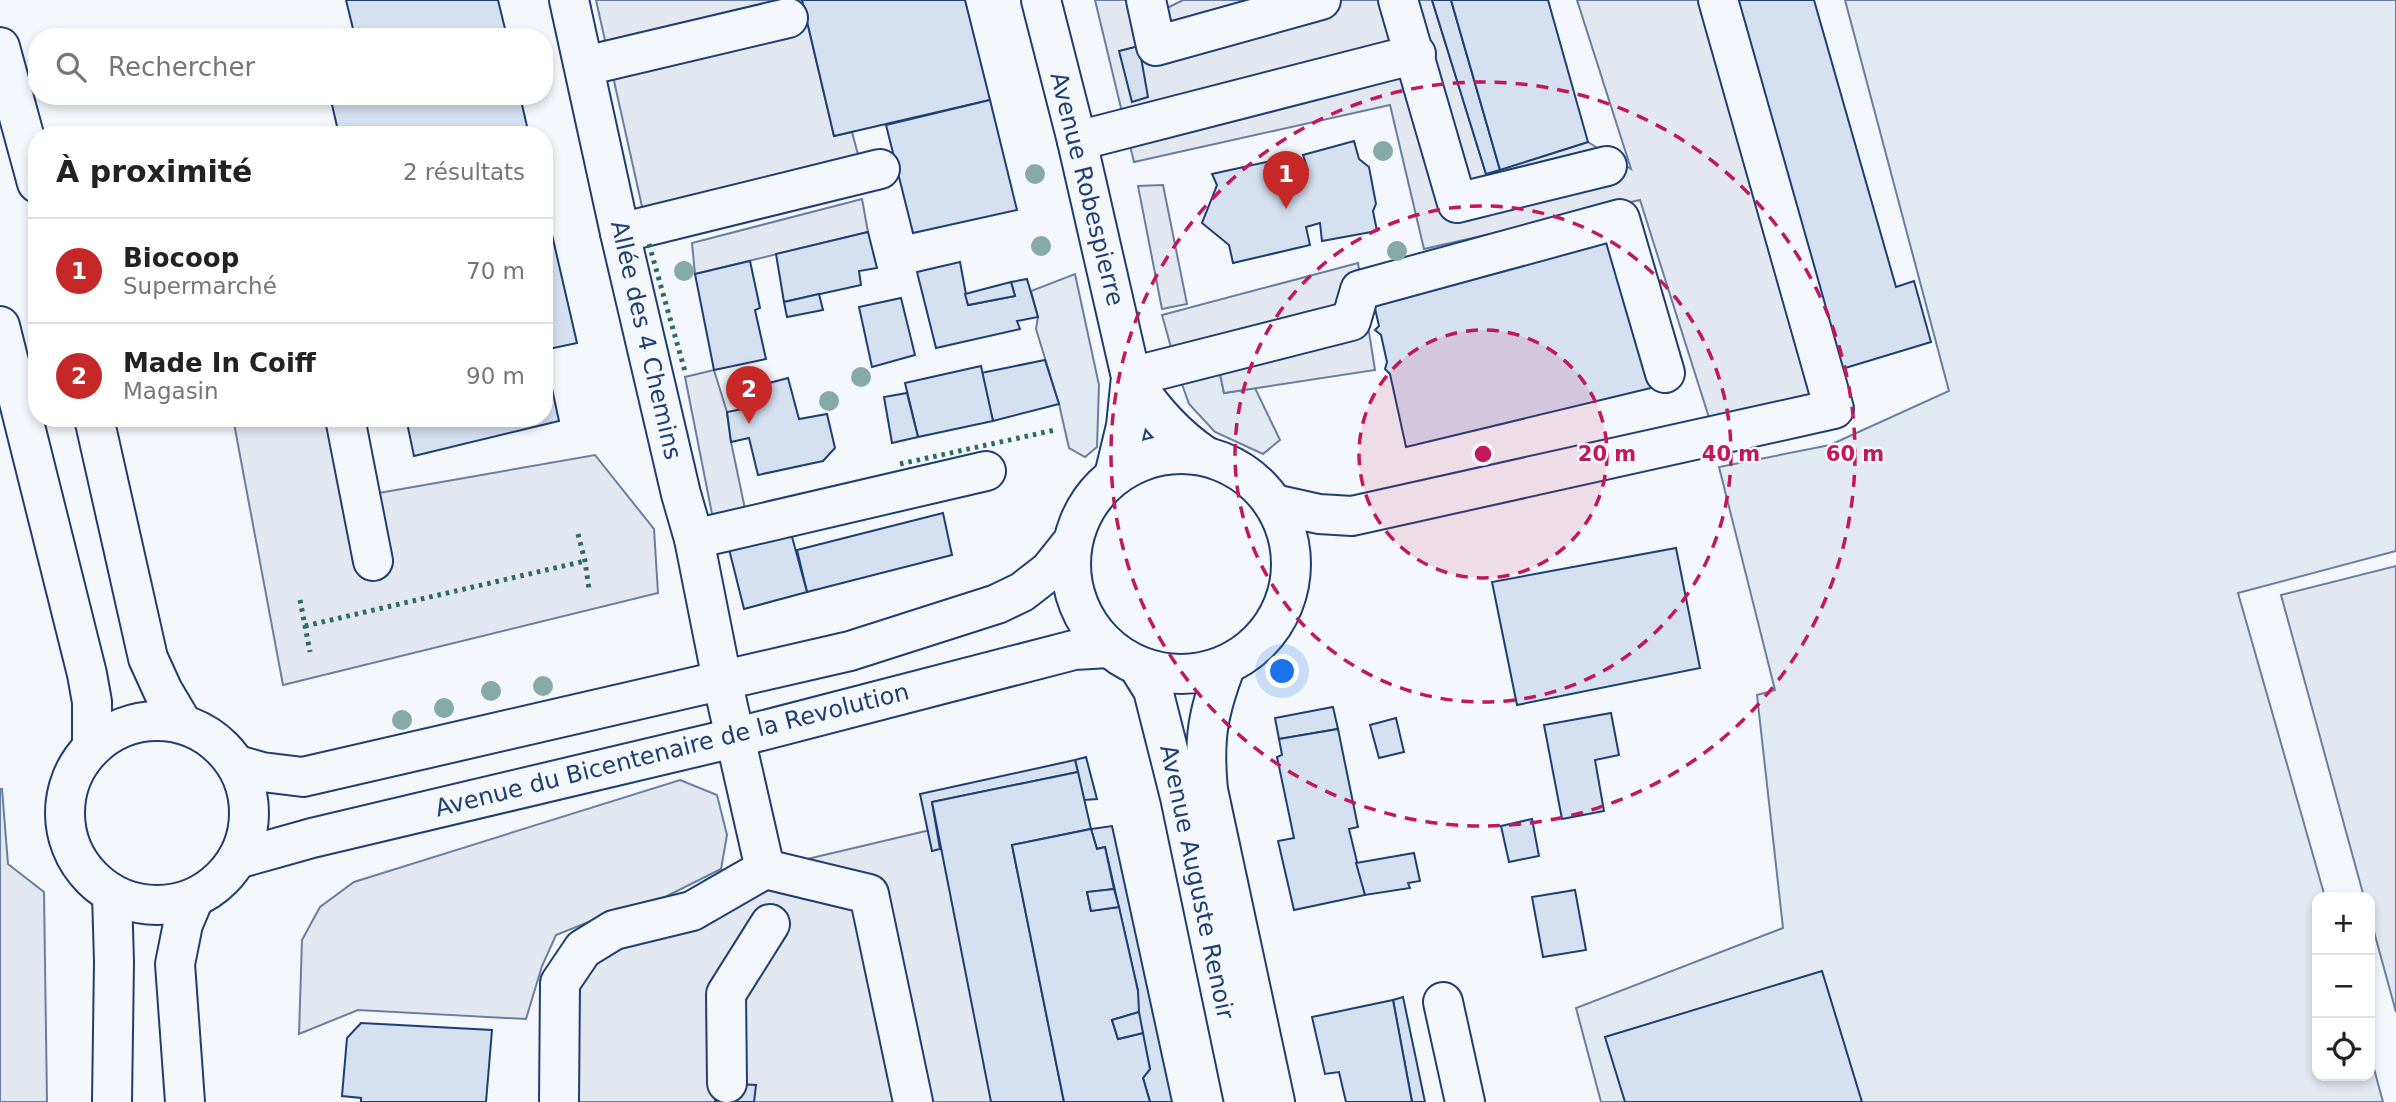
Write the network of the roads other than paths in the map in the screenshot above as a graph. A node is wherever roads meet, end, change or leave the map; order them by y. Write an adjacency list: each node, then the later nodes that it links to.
1 (569, 0): 10 (street, Allée des 4 Chemins)
2 (1041, 0): 11 (street, Avenue Robespierre)
3 (1146, 0): 4 (street)
4 (1321, 0)
5 (1398, 0): 9 (street)
6 (1718, 0): 25 (street)
7 (788, 18): 10 (street)
8 (0, 47): 12 (street)
9 (1416, 54): 11 (street); 13 (street)
10 (585, 66): 15 (street, Allée des 4 Chemins)
11 (1077, 142): 18 (street, Avenue Robespierre)
12 (28, 150)
13 (1607, 166)
14 (880, 169): 15 (street)
15 (620, 233): 26 (street, Allée des 4 Chemins)
16 (0, 326): 35 (street)
17 (1665, 373): 18 (street)
18 (1131, 377): 21 (street, Avenue Robespierre); 23 (street, Avenue Robespierre)
19 (96, 427): 33 (street)
20 (347, 427): 28 (street)
21 (1205, 456): 23 (street); 24 (street)
22 (986, 471): 26 (street)
23 (1114, 476): 27 (street)
24 (1274, 504): 25 (street); 29 (street)
25 (1352, 516): 29 (street)
26 (694, 539): 32 (street, Allée des 4 Chemins)
27 (1073, 541): 30 (street); 32 (street)
28 (373, 561)
29 (1291, 569): 31 (street)
30 (1123, 657): 31 (street); 34 (street, Avenue du Bicentenaire de la Revolution); 48 (street, Avenue Auguste Renoir)
31 (1226, 665): 49 (street, Avenue Auguste Renoir)
32 (722, 680): 34 (street, Allée des 4 Chemins); 36 (street)
33 (182, 723): 35 (street); 36 (street)
34 (734, 738): 37 (street, Avenue du Bicentenaire de la Revolution); 38 (street, Allée des 4 Chemins)
35 (92, 747): 39 (street)
36 (237, 765): 37 (street)
37 (237, 859): 40 (street)
38 (765, 869): 46 (street); 47 (street)
39 (111, 894): 40 (street); 44 (street)
40 (194, 898): 45 (street)
41 (769, 924): 43 (street)
42 (1443, 1002): 50 (street)
43 (727, 1083)
44 (112, 1102)
45 (185, 1102)
46 (559, 1102)
47 (913, 1102)
48 (1244, 1102)
49 (1275, 1102)
50 (1465, 1102)

